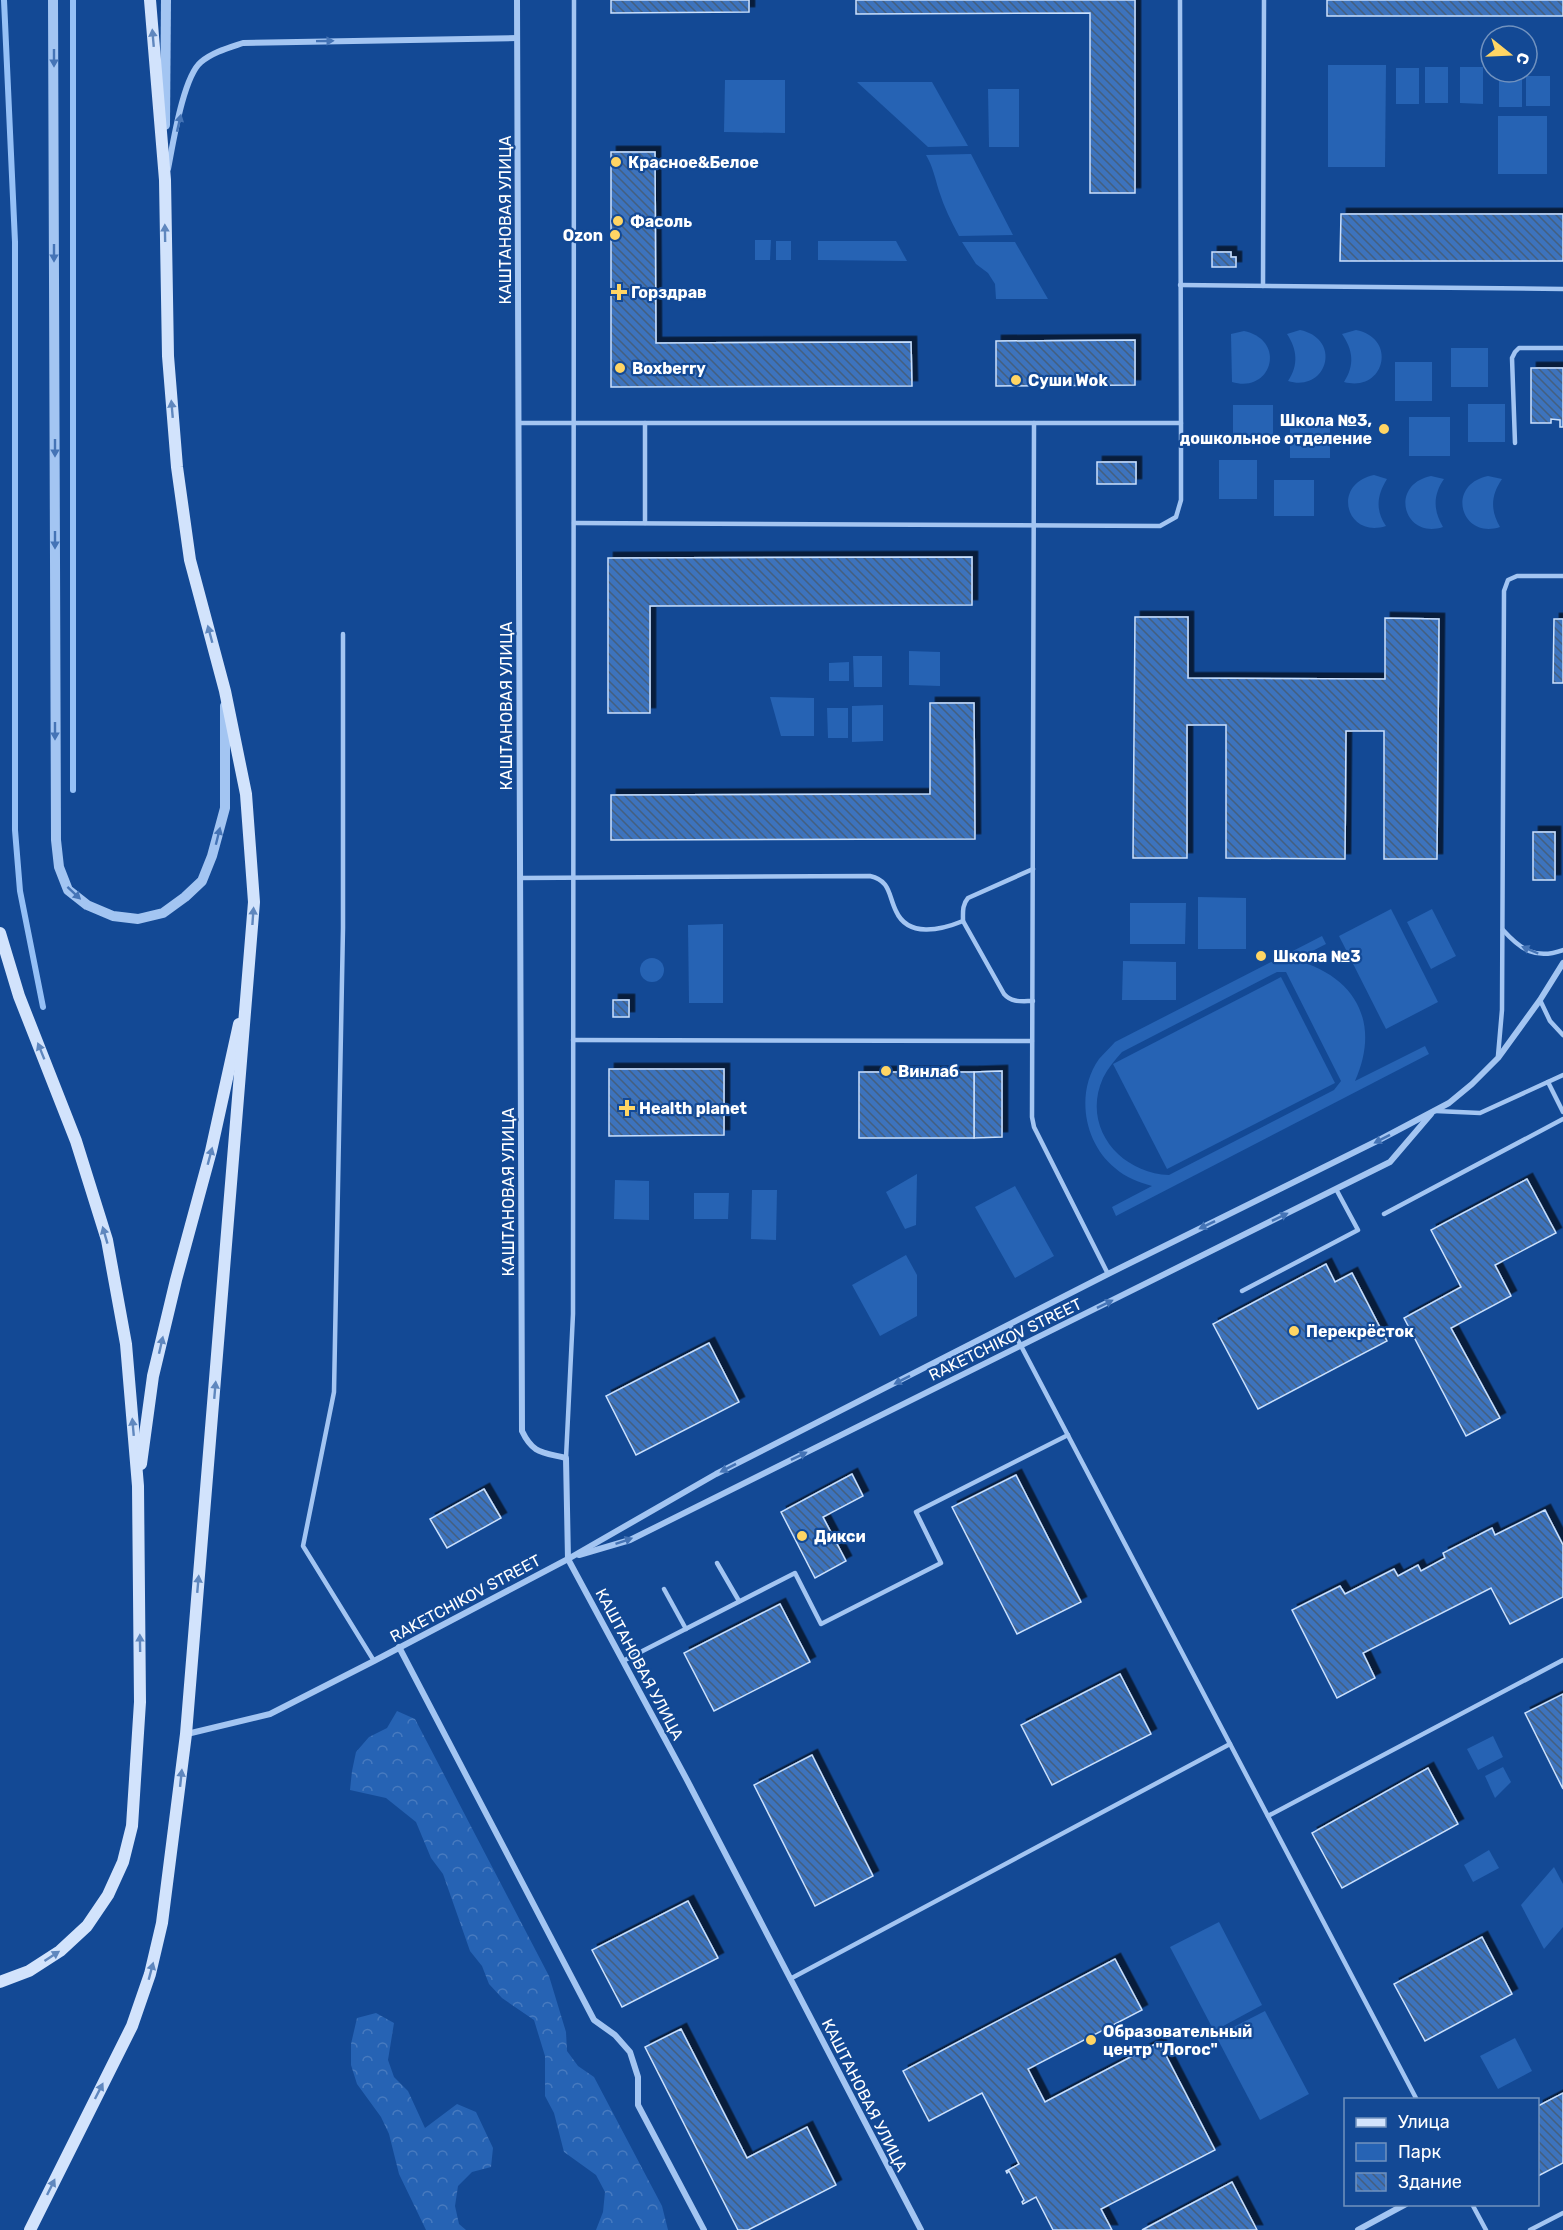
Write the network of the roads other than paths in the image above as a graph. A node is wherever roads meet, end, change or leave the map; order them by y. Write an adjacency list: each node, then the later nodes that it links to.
1 (53, 0): 25 (street, one-way to 25)
2 (150, 0): 9 (main road, one-way to 2)
3 (166, 0): 9 (street)
4 (517, 0): 8 (street, КАШТАНОВАЯ УЛИЦА)
5 (574, 0): 15 (lane)
6 (1180, 0): 10 (lane)
7 (1264, 0): 11 (lane)
8 (518, 38): 9 (street, one-way to 8); 14 (street, КАШТАНОВАЯ УЛИЦА)
9 (165, 180): 25 (main road, one-way to 9)
10 (1180, 285): 11 (lane); 18 (lane)
11 (1263, 286): 12 (lane)
12 (1563, 289)
13 (1563, 348): 19 (lane)
14 (519, 423): 15 (lane); 27 (street, КАШТАНОВАЯ УЛИЦА)
15 (574, 423): 16 (lane); 20 (lane)
16 (645, 423): 17 (lane); 21 (lane)
17 (1034, 423): 18 (lane); 22 (lane)
18 (1180, 423): 22 (lane)
19 (1515, 443)
20 (574, 523): 21 (lane); 28 (lane)
21 (645, 523): 22 (lane)
22 (1034, 525): 26 (lane)
23 (1563, 576): 30 (lane)
24 (343, 634): 62 (lane)
25 (225, 691): 34 (main road, one-way to 25)
26 (1033, 869): 29 (lane); 36 (lane)
27 (520, 878): 28 (lane); 53 (street, КАШТАНОВАЯ УЛИЦА)
28 (573, 878): 29 (lane); 38 (lane)
29 (963, 921): 36 (lane)
30 (1503, 929): 32 (lane, one-way to 30); 40 (lane)
31 (0, 933): 54 (main road, one-way to 31)
32 (1563, 950)
33 (1563, 963): 35 (street, RAKETCHIKOV STREET)
34 (249, 975): 54 (main road, one-way to 34); 64 (main road, one-way to 34)
35 (1540, 1000): 37 (lane); 40 (street, RAKETCHIKOV STREET)
36 (1033, 1001): 39 (lane)
37 (1563, 1035)
38 (573, 1040): 39 (lane); 53 (lane)
39 (1032, 1041): 48 (lane)
40 (1498, 1058): 43 (street, RAKETCHIKOV STREET)
41 (1563, 1076): 42 (lane)
42 (1548, 1083): 43 (lane); 44 (lane)
43 (1433, 1111): 46 (street, RAKETCHIKOV STREET); 48 (street, RAKETCHIKOV STREET, one-way to 48)
44 (1563, 1112)
45 (1563, 1119): 47 (lane)
46 (1336, 1189): 49 (lane); 51 (street, RAKETCHIKOV STREET, one-way to 46)
47 (1384, 1214)
48 (1108, 1274): 50 (street, RAKETCHIKOV STREET)
49 (1242, 1292)
50 (1010, 1325): 51 (lane); 55 (street, RAKETCHIKOV STREET, one-way to 55)
51 (1021, 1346): 52 (lane); 55 (street, RAKETCHIKOV STREET, one-way to 51)
52 (1068, 1435): 58 (lane); 65 (lane)
53 (566, 1458): 55 (street, КАШТАНОВАЯ УЛИЦА)
54 (138, 1486): 68 (main road, one-way to 54)
55 (568, 1558): 60 (street, RAKETCHIKOV STREET); 63 (street, КАШТАНОВАЯ УЛИЦА)
56 (717, 1563): 58 (lane)
57 (664, 1589): 59 (lane)
58 (739, 1601): 59 (lane)
59 (686, 1629): 63 (lane)
60 (399, 1647): 62 (street, RAKETCHIKOV STREET); 74 (street)
61 (1563, 1660): 66 (lane)
62 (374, 1661): 64 (street, RAKETCHIKOV STREET)
63 (623, 1661): 67 (street, КАШТАНОВАЯ УЛИЦА)
64 (186, 1734): 73 (main road, one-way to 64)
65 (1230, 1744): 66 (lane); 67 (lane)
66 (1268, 1816): 69 (lane)
67 (790, 1979): 75 (street, КАШТАНОВАЯ УЛИЦА)
68 (0, 1982)
69 (1416, 2098)
70 (1404, 2206): 76 (street)
71 (1473, 2206): 77 (lane)
72 (1563, 2213): 78 (lane)
73 (30, 2230)
74 (704, 2230)
75 (921, 2230)
76 (1358, 2230)
77 (1485, 2230)
78 (1530, 2230)

